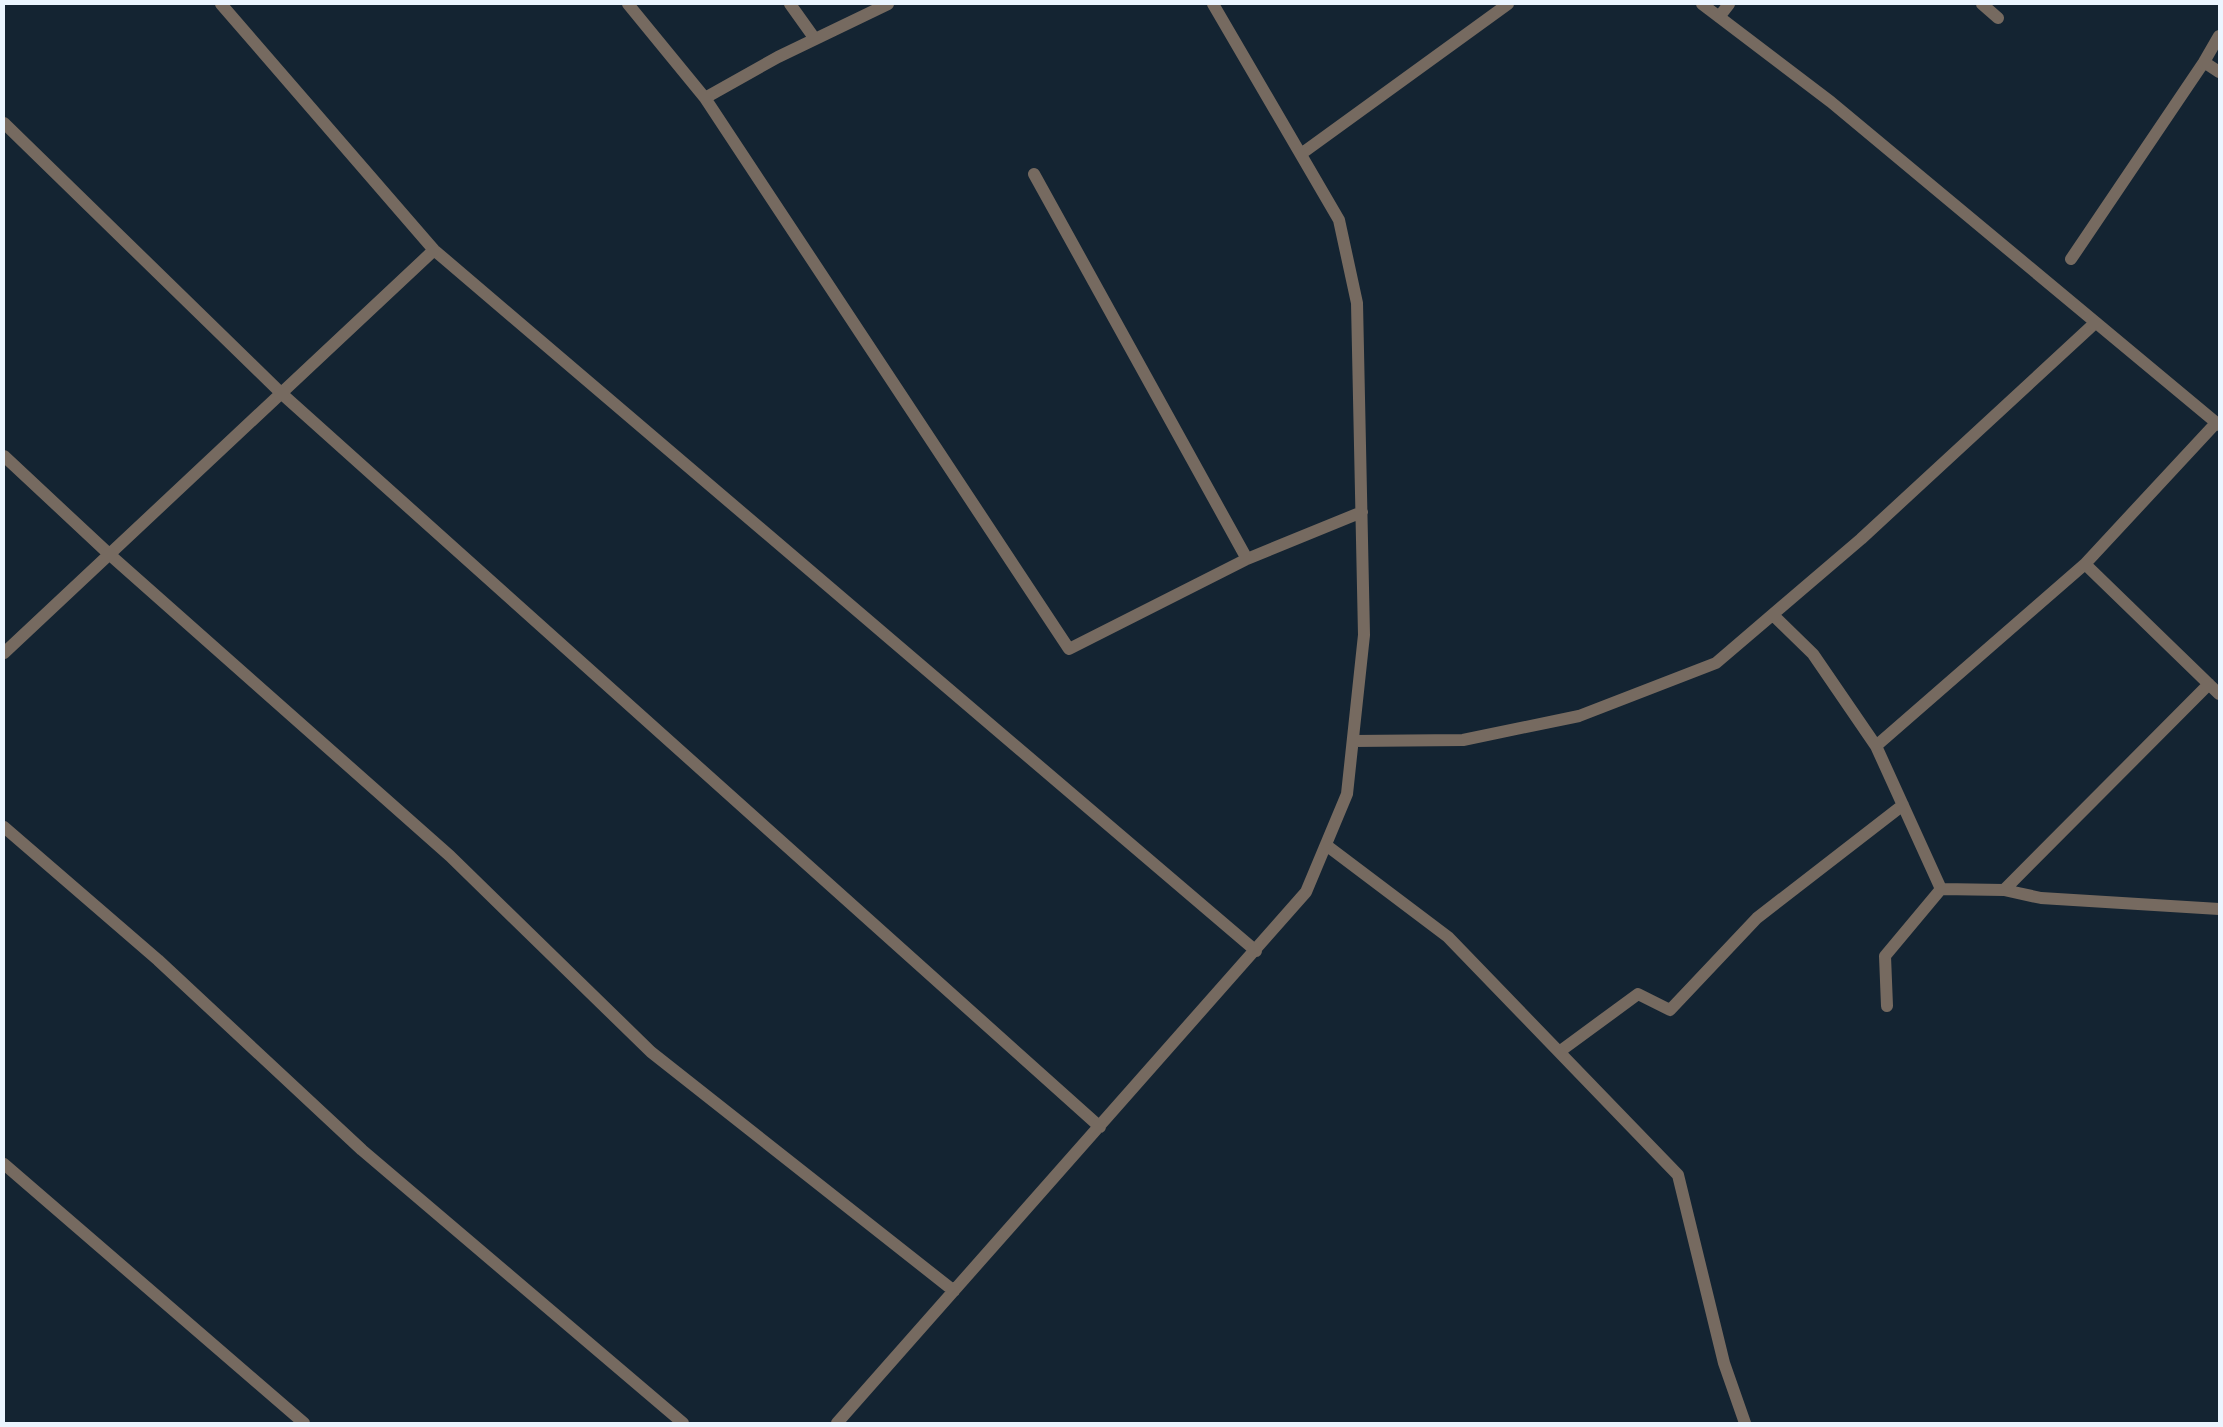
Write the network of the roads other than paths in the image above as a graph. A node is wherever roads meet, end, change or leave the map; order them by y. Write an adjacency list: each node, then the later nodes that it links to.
1 (221, 4): 20 (street)
2 (628, 4): 16 (street)
3 (790, 4): 13 (street)
4 (888, 4): 13 (street)
5 (1213, 4): 18 (street)
6 (1508, 4): 18 (street)
7 (1702, 4): 10 (street)
8 (1729, 4): 10 (street)
9 (1982, 4): 11 (street)
10 (1719, 17): 22 (street)
11 (1998, 18)
12 (2219, 36): 14 (street)
13 (815, 39): 16 (street)
14 (2204, 62): 15 (street); 21 (street)
15 (2219, 72)
16 (705, 98): 28 (street)
17 (4, 123): 23 (street)
18 (1301, 154): 26 (street)
19 (1034, 174): 28 (street)
20 (434, 250): 23 (street); 42 (street)
21 (2071, 259)
22 (2095, 322): 24 (street); 30 (street)
23 (281, 394): 27 (street); 45 (street)
24 (2218, 424): 29 (street)
25 (4, 456): 27 (street)
26 (1362, 512): 28 (street); 34 (street)
27 (109, 554): 31 (street); 47 (street)
28 (1246, 559)
29 (2085, 564): 32 (street); 35 (street)
30 (1772, 615): 34 (street); 35 (street)
31 (4, 653)
32 (2209, 684): 33 (street); 40 (street)
33 (2219, 694)
34 (1353, 741): 38 (street)
35 (1876, 746): 36 (street)
36 (1903, 805): 39 (street); 44 (street)
37 (4, 827): 49 (street)
38 (1326, 845): 42 (street); 44 (street)
39 (1941, 889): 40 (street); 43 (street)
40 (2004, 890): 41 (street)
41 (2219, 909)
42 (1256, 951): 45 (street)
43 (1887, 1006)
44 (1559, 1052): 51 (street)
45 (1100, 1127): 47 (street)
46 (4, 1164): 48 (street)
47 (954, 1291): 50 (street)
48 (304, 1423)
49 (684, 1423)
50 (837, 1423)
51 (1745, 1423)

